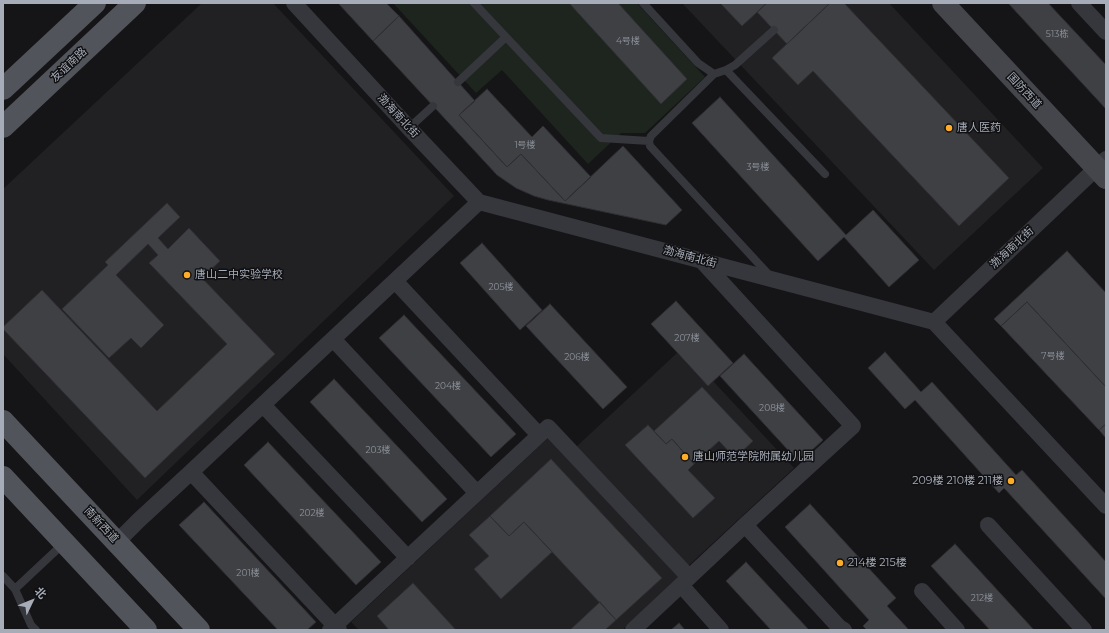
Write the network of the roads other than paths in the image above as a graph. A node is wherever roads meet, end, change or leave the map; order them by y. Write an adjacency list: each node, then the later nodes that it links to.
1 (95, 3): 14 (main road)
2 (135, 3): 16 (main road, 友谊南路)
3 (294, 3): 17 (street, 渤海南北街)
4 (474, 3): 10 (lane)
5 (643, 3): 12 (lane)
6 (943, 3): 19 (street, 国防西道)
7 (1079, 3): 9 (street)
8 (774, 30): 11 (lane)
9 (1106, 32)
10 (506, 37): 13 (lane); 18 (lane)
11 (726, 70): 12 (lane); 20 (lane)
12 (714, 74): 18 (lane)
13 (458, 82)
14 (3, 89)
15 (433, 106): 17 (lane)
16 (3, 127)
17 (409, 128): 21 (street, 渤海南北街)
18 (649, 140): 23 (lane)
19 (1103, 169): 25 (street, 渤海南北街)
20 (825, 174)
21 (479, 202): 22 (street, 渤海南北街); 24 (street)
22 (702, 261): 23 (street, 渤海南北街); 34 (street)
23 (773, 279): 25 (street, 渤海南北街)
24 (395, 281): 26 (street); 29 (street)
25 (934, 322): 33 (street)
26 (333, 339): 27 (street); 32 (street)
27 (262, 405): 30 (street); 38 (street)
28 (3, 421): 36 (main road, 南新西道)
29 (539, 435): 32 (street); 40 (street)
30 (191, 472): 36 (street); 43 (street)
31 (3, 477): 37 (main road)
32 (477, 493): 38 (street)
33 (1106, 506)
34 (745, 525): 40 (street); 49 (street)
35 (988, 525): 51 (street)
36 (117, 542): 46 (main road, 南新西道)
37 (65, 543): 41 (lane); 45 (main road)
38 (408, 558): 43 (street)
39 (3, 576): 41 (lane)
40 (685, 581): 47 (street); 48 (street)
41 (15, 589): 44 (lane)
42 (922, 591): 50 (street)
43 (335, 629)
44 (36, 630)
45 (146, 630)
46 (199, 630)
47 (633, 630)
48 (721, 630)
49 (844, 630)
50 (957, 630)
51 (1084, 630)

